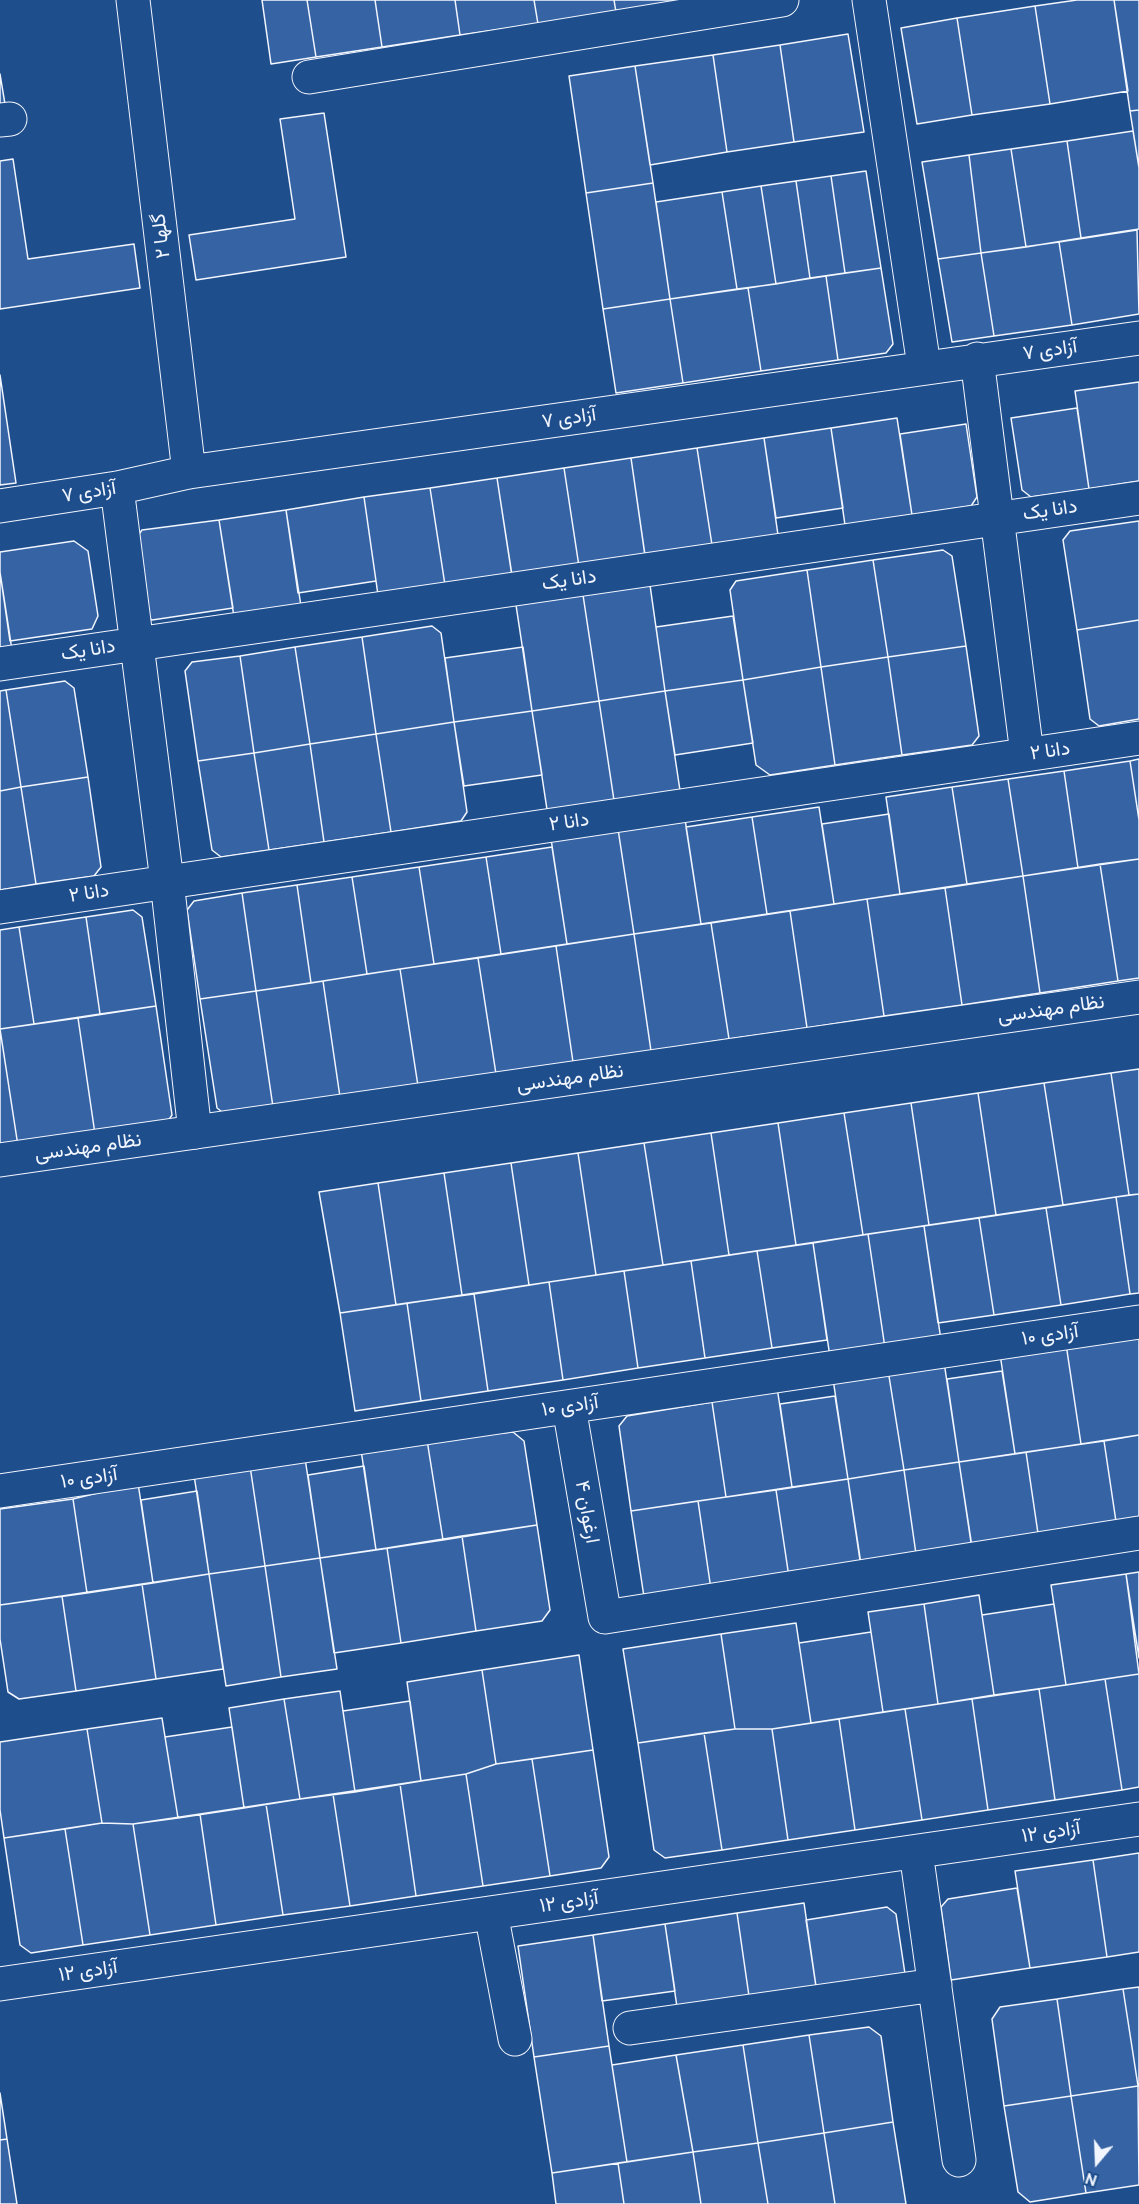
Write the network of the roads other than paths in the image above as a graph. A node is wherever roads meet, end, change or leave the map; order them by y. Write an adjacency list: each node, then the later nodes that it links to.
1 (133, 0): 8 (street, گلها ۲)
2 (782, 0): 4 (street)
3 (869, 0): 7 (street)
4 (309, 77)
5 (1139, 338): 6 (street, آزادی ۷)
6 (977, 359): 7 (street, آزادی ۷); 12 (street)
7 (924, 366): 8 (street, آزادی ۷)
8 (189, 472): 9 (street, آزادی ۷)
9 (117, 488): 11 (street, آزادی ۷); 13 (street)
10 (1139, 498): 12 (street, دانا یک)
11 (0, 506)
12 (996, 518): 13 (street, دانا یک); 16 (street)
13 (135, 642): 14 (street, دانا یک); 17 (street)
14 (0, 664)
15 (1139, 738): 16 (street, دانا ۲)
16 (1027, 754): 17 (street, دانا ۲)
17 (167, 881): 18 (street, دانا ۲); 20 (street)
18 (0, 907)
19 (1139, 997): 20 (street, نظام مهندسی)
20 (195, 1132): 21 (street, نظام مهندسی)
21 (0, 1160)
22 (1139, 1322): 23 (street, آزادی ۱۰)
23 (569, 1407): 24 (street, آزادی ۱۰); 25 (street, ارغوان ۴)
24 (0, 1491)
25 (1139, 1533)
26 (1139, 1820): 27 (street, آزادی ۱۲)
27 (916, 1852): 28 (street, آزادی ۱۲); 30 (street)
28 (491, 1913): 29 (street, آزادی ۱۲); 32 (street)
29 (0, 1984)
30 (935, 1985): 31 (street); 33 (street)
31 (630, 2028)
32 (515, 2039)
33 (959, 2160)

